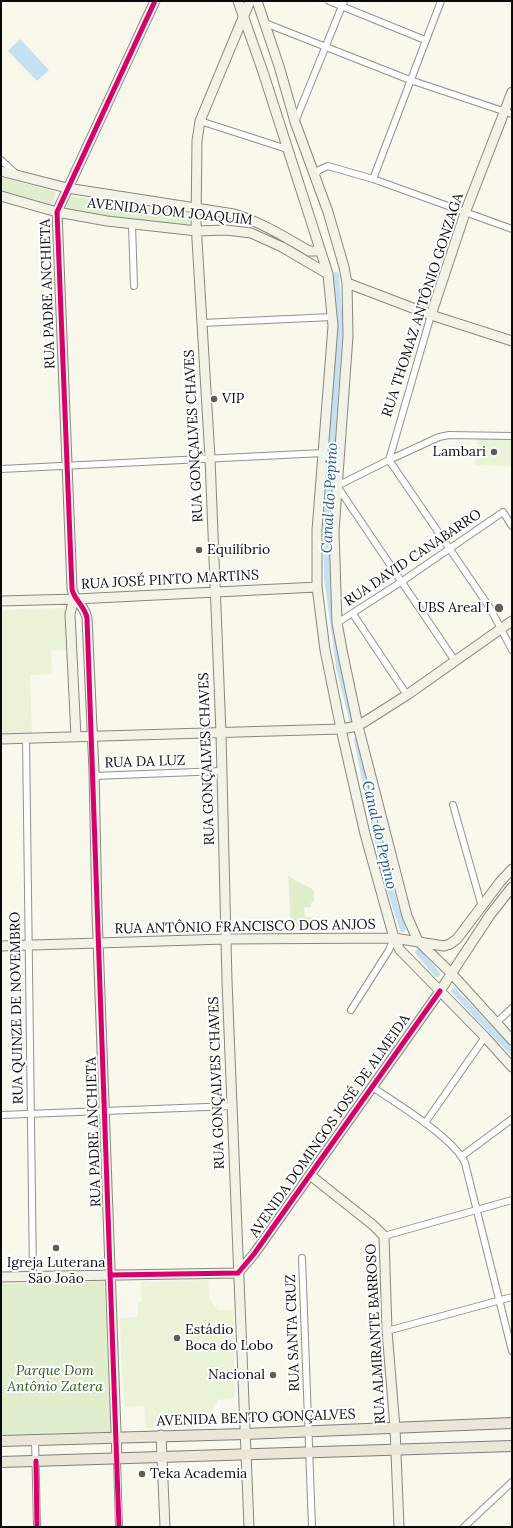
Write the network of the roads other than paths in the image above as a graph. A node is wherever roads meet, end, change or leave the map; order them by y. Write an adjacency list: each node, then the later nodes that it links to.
1 (155, 1): 24 (street, RUA PADRE ANCHIETA)
2 (238, 1): 8 (street)
3 (250, 1): 8 (street, RUA GONÇALVES CHAVES)
4 (257, 1): 9 (street)
5 (329, 1): 7 (street)
6 (441, 1): 10 (street)
7 (343, 4): 10 (street); 11 (street)
8 (243, 16): 15 (street, RUA GONÇALVES CHAVES); 17 (street)
9 (265, 23): 11 (street); 16 (street)
10 (425, 40): 12 (street)
11 (325, 47): 12 (street); 16 (street)
12 (410, 80): 14 (street); 22 (street)
13 (512, 92): 14 (street, RUA THOMAZ ANTÔNIO GONZAGA)
14 (508, 113): 28 (street, RUA THOMAZ ANTÔNIO GONZAGA)
15 (200, 121): 17 (street); 26 (street, RUA GONÇALVES CHAVES)
16 (295, 122): 21 (street)
17 (287, 149): 23 (street)
18 (1, 160): 20 (street)
19 (1, 171): 20 (street, AVENIDA DOM JOAQUIM)
20 (17, 176): 24 (street, AVENIDA DOM JOAQUIM)
21 (314, 176): 22 (street); 23 (street); 34 (street)
22 (373, 179): 28 (street)
23 (298, 184): 32 (street)
24 (68, 188): 26 (street, AVENIDA DOM JOAQUIM); 27 (street, RUA PADRE ANCHIETA)
25 (1, 196): 27 (street, AVENIDA DOM JOAQUIM)
26 (196, 208): 31 (street, RUA GONÇALVES CHAVES); 32 (street, AVENIDA DOM JOAQUIM)
27 (57, 212): 29 (street, AVENIDA DOM JOAQUIM); 45 (street, RUA PADRE ANCHIETA)
28 (465, 213): 30 (street); 36 (street, RUA THOMAZ ANTÔNIO GONZAGA)
29 (132, 224): 31 (street, AVENIDA DOM JOAQUIM); 35 (street)
30 (512, 230)
31 (196, 231): 33 (street, AVENIDA DOM JOAQUIM); 38 (street, RUA GONÇALVES CHAVES)
32 (319, 248): 33 (street)
33 (328, 274): 37 (street)
34 (347, 283): 36 (street); 39 (street)
35 (134, 286)
36 (431, 315): 40 (street); 44 (street, RUA THOMAZ ANTÔNIO GONZAGA)
37 (332, 317): 38 (street); 39 (street)
38 (202, 323): 43 (street, RUA GONÇALVES CHAVES)
39 (340, 335): 42 (street); 47 (street)
40 (512, 341)
41 (512, 436): 44 (street)
42 (323, 452): 43 (street); 49 (street)
43 (210, 458): 45 (street); 54 (street, RUA GONÇALVES CHAVES)
44 (389, 460): 47 (street); 51 (street)
45 (66, 466): 46 (street); 56 (street, RUA PADRE ANCHIETA)
46 (1, 469)
47 (337, 486): 50 (street); 52 (street)
48 (512, 526): 51 (street, RUA DAVID CANABARRO)
49 (318, 530): 50 (street); 53 (street)
50 (332, 531): 61 (street)
51 (450, 548): 52 (street, RUA DAVID CANABARRO); 62 (street)
52 (401, 582): 59 (street, RUA DAVID CANABARRO); 64 (street)
53 (317, 587): 54 (street, RUA JOSÉ PINTO MARTINS); 67 (street)
54 (215, 591): 56 (street, RUA JOSÉ PINTO MARTINS); 68 (street, RUA GONÇALVES CHAVES)
55 (1, 601): 56 (street, RUA JOSÉ PINTO MARTINS)
56 (79, 602): 57 (street, RUA PADRE ANCHIETA); 58 (street)
57 (86, 613): 58 (street); 69 (street, RUA PADRE ANCHIETA)
58 (70, 614): 70 (street)
59 (353, 614): 61 (street, RUA DAVID CANABARRO); 65 (street)
60 (512, 621): 62 (street)
61 (337, 623): 66 (street)
62 (500, 630): 63 (street); 64 (street)
63 (512, 650)
64 (454, 661): 65 (street)
65 (407, 695): 66 (street)
66 (358, 726): 67 (street); 81 (street)
67 (341, 729): 68 (street); 79 (street)
68 (221, 732): 69 (street); 73 (street, RUA GONÇALVES CHAVES)
69 (91, 736): 70 (street); 74 (street, RUA PADRE ANCHIETA)
70 (76, 737): 71 (street)
71 (26, 738): 72 (street); 83 (street, RUA QUINZE DE NOVEMBRO)
72 (1, 739)
73 (221, 771): 74 (street, RUA DA LUZ); 80 (street, RUA GONÇALVES CHAVES)
74 (94, 776): 82 (street, RUA PADRE ANCHIETA)
75 (453, 805): 78 (street)
76 (512, 869): 78 (street)
77 (512, 887): 85 (street, AVENIDA DOMINGOS JOSÉ DE ALMEIDA)
78 (482, 907): 81 (street)
79 (394, 938): 80 (street, RUA ANTÔNIO FRANCISCO DOS ANJOS); 81 (street, RUA ANTÔNIO FRANCISCO DOS ANJOS); 86 (street); 88 (street)
80 (226, 939): 82 (street, RUA ANTÔNIO FRANCISCO DOS ANJOS); 94 (street, RUA GONÇALVES CHAVES)
81 (418, 941): 85 (street)
82 (99, 943): 83 (street, RUA ANTÔNIO FRANCISCO DOS ANJOS); 95 (street, RUA PADRE ANCHIETA)
83 (28, 945): 84 (street, RUA ANTÔNIO FRANCISCO DOS ANJOS); 96 (street, RUA QUINZE DE NOVEMBRO)
84 (1, 946)
85 (451, 973): 86 (street, AVENIDA DOMINGOS JOSÉ DE ALMEIDA); 89 (street)
86 (440, 991): 90 (street); 93 (street, AVENIDA DOMINGOS JOSÉ DE ALMEIDA)
87 (512, 1008): 89 (street)
88 (351, 1010)
89 (496, 1023): 91 (street)
90 (485, 1037): 92 (street); 99 (street)
91 (512, 1040)
92 (512, 1067)
93 (372, 1087): 99 (street); 101 (street, AVENIDA DOMINGOS JOSÉ DE ALMEIDA)
94 (232, 1106): 95 (street); 106 (street, RUA GONÇALVES CHAVES)
95 (106, 1111): 96 (street); 107 (street, RUA PADRE ANCHIETA)
96 (31, 1114): 97 (street); 108 (street, RUA QUINZE DE NOVEMBRO)
97 (1, 1115)
98 (512, 1119): 100 (street)
99 (425, 1123): 100 (street)
100 (462, 1156): 103 (street)
101 (310, 1175): 104 (street, RUA ALMIRANTE BARROSO); 106 (street, AVENIDA DOMINGOS JOSÉ DE ALMEIDA)
102 (512, 1200): 103 (street)
103 (477, 1210): 104 (street); 111 (street)
104 (384, 1236): 112 (street, RUA ALMIRANTE BARROSO)
105 (302, 1258): 117 (street, RUA SANTA CRUZ)
106 (238, 1273): 107 (street); 118 (street, RUA GONÇALVES CHAVES)
107 (110, 1275): 108 (street); 120 (street, RUA PADRE ANCHIETA)
108 (33, 1276): 109 (street)
109 (1, 1277)
110 (512, 1297): 111 (street)
111 (499, 1300): 112 (street); 113 (street)
112 (387, 1331): 116 (street, RUA ALMIRANTE BARROSO)
113 (511, 1339): 114 (street)
114 (512, 1351)
115 (512, 1423): 116 (main road, AVENIDA BENTO GONÇALVES)
116 (395, 1428): 117 (main road, AVENIDA BENTO GONÇALVES); 124 (street, RUA ALMIRANTE BARROSO)
117 (308, 1431): 118 (main road, AVENIDA BENTO GONÇALVES); 125 (street, RUA SANTA CRUZ)
118 (245, 1434): 119 (main road, AVENIDA BENTO GONÇALVES); 126 (street, RUA GONÇALVES CHAVES)
119 (161, 1436): 120 (main road, AVENIDA BENTO GONÇALVES); 127 (street)
120 (116, 1437): 121 (main road, AVENIDA BENTO GONÇALVES); 128 (street, RUA PADRE ANCHIETA)
121 (35, 1439): 122 (main road, AVENIDA BENTO GONÇALVES); 129 (street)
122 (1, 1441)
123 (512, 1446): 124 (main road)
124 (396, 1450): 125 (main road); 137 (street, RUA ALMIRANTE BARROSO)
125 (309, 1453): 126 (main road); 136 (street, RUA SANTA CRUZ)
126 (246, 1454): 127 (main road); 135 (street, RUA GONÇALVES CHAVES)
127 (163, 1458): 128 (main road); 134 (street)
128 (117, 1459): 129 (main road); 133 (street, RUA PADRE ANCHIETA)
129 (36, 1461): 130 (main road); 132 (street)
130 (1, 1462)
131 (512, 1482): 138 (street)
132 (37, 1527)
133 (120, 1527)
134 (165, 1527)
135 (249, 1527)
136 (312, 1527)
137 (399, 1527)
138 (464, 1527)

